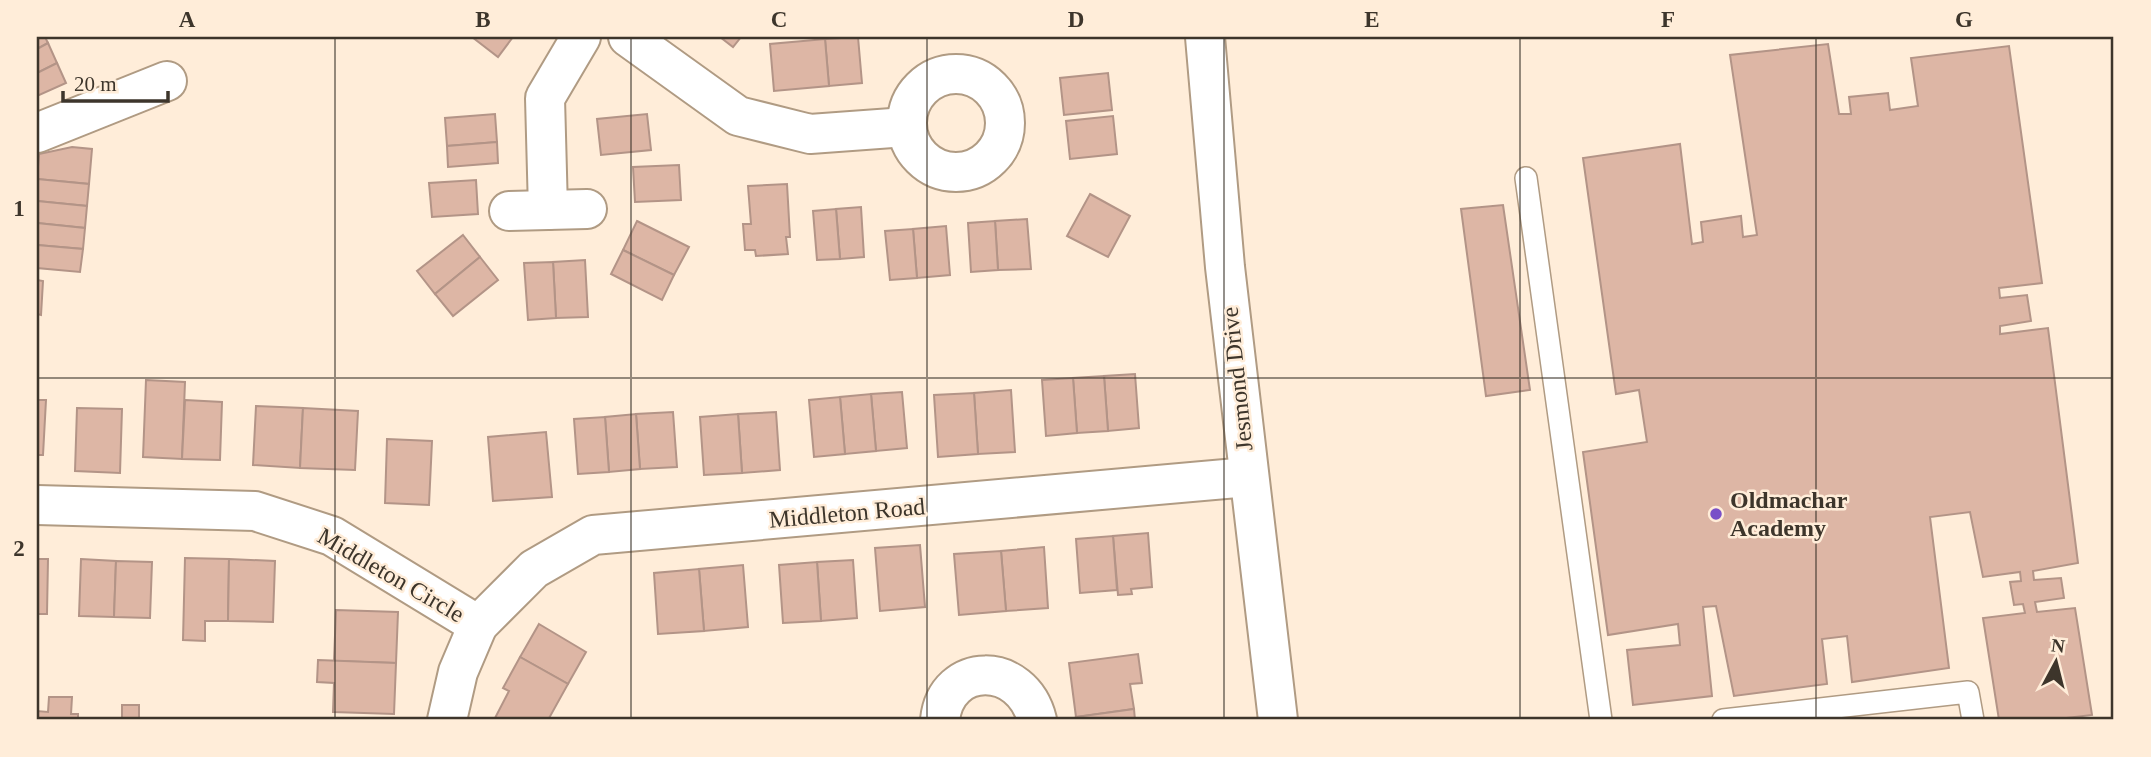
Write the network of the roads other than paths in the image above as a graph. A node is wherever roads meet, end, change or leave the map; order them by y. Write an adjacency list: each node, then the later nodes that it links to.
1 (581, 37): 9 (street)
2 (628, 37): 5 (street)
3 (1205, 37): 11 (street, Jesmond Drive)
4 (167, 81): 6 (street)
5 (906, 127)
6 (37, 133)
7 (1526, 178): 18 (lane)
8 (587, 209): 9 (street)
9 (548, 210): 10 (street)
10 (509, 211)
11 (1248, 477): 13 (street, Middleton Road); 17 (street, Jesmond Drive)
12 (37, 505): 13 (street, Middleton Circle)
13 (478, 625): 14 (street, Middleton Circle)
14 (447, 720)
15 (940, 720): 16 (street)
16 (1037, 720)
17 (1278, 720)
18 (1601, 720)
19 (1723, 720): 20 (lane)
20 (1973, 720)

